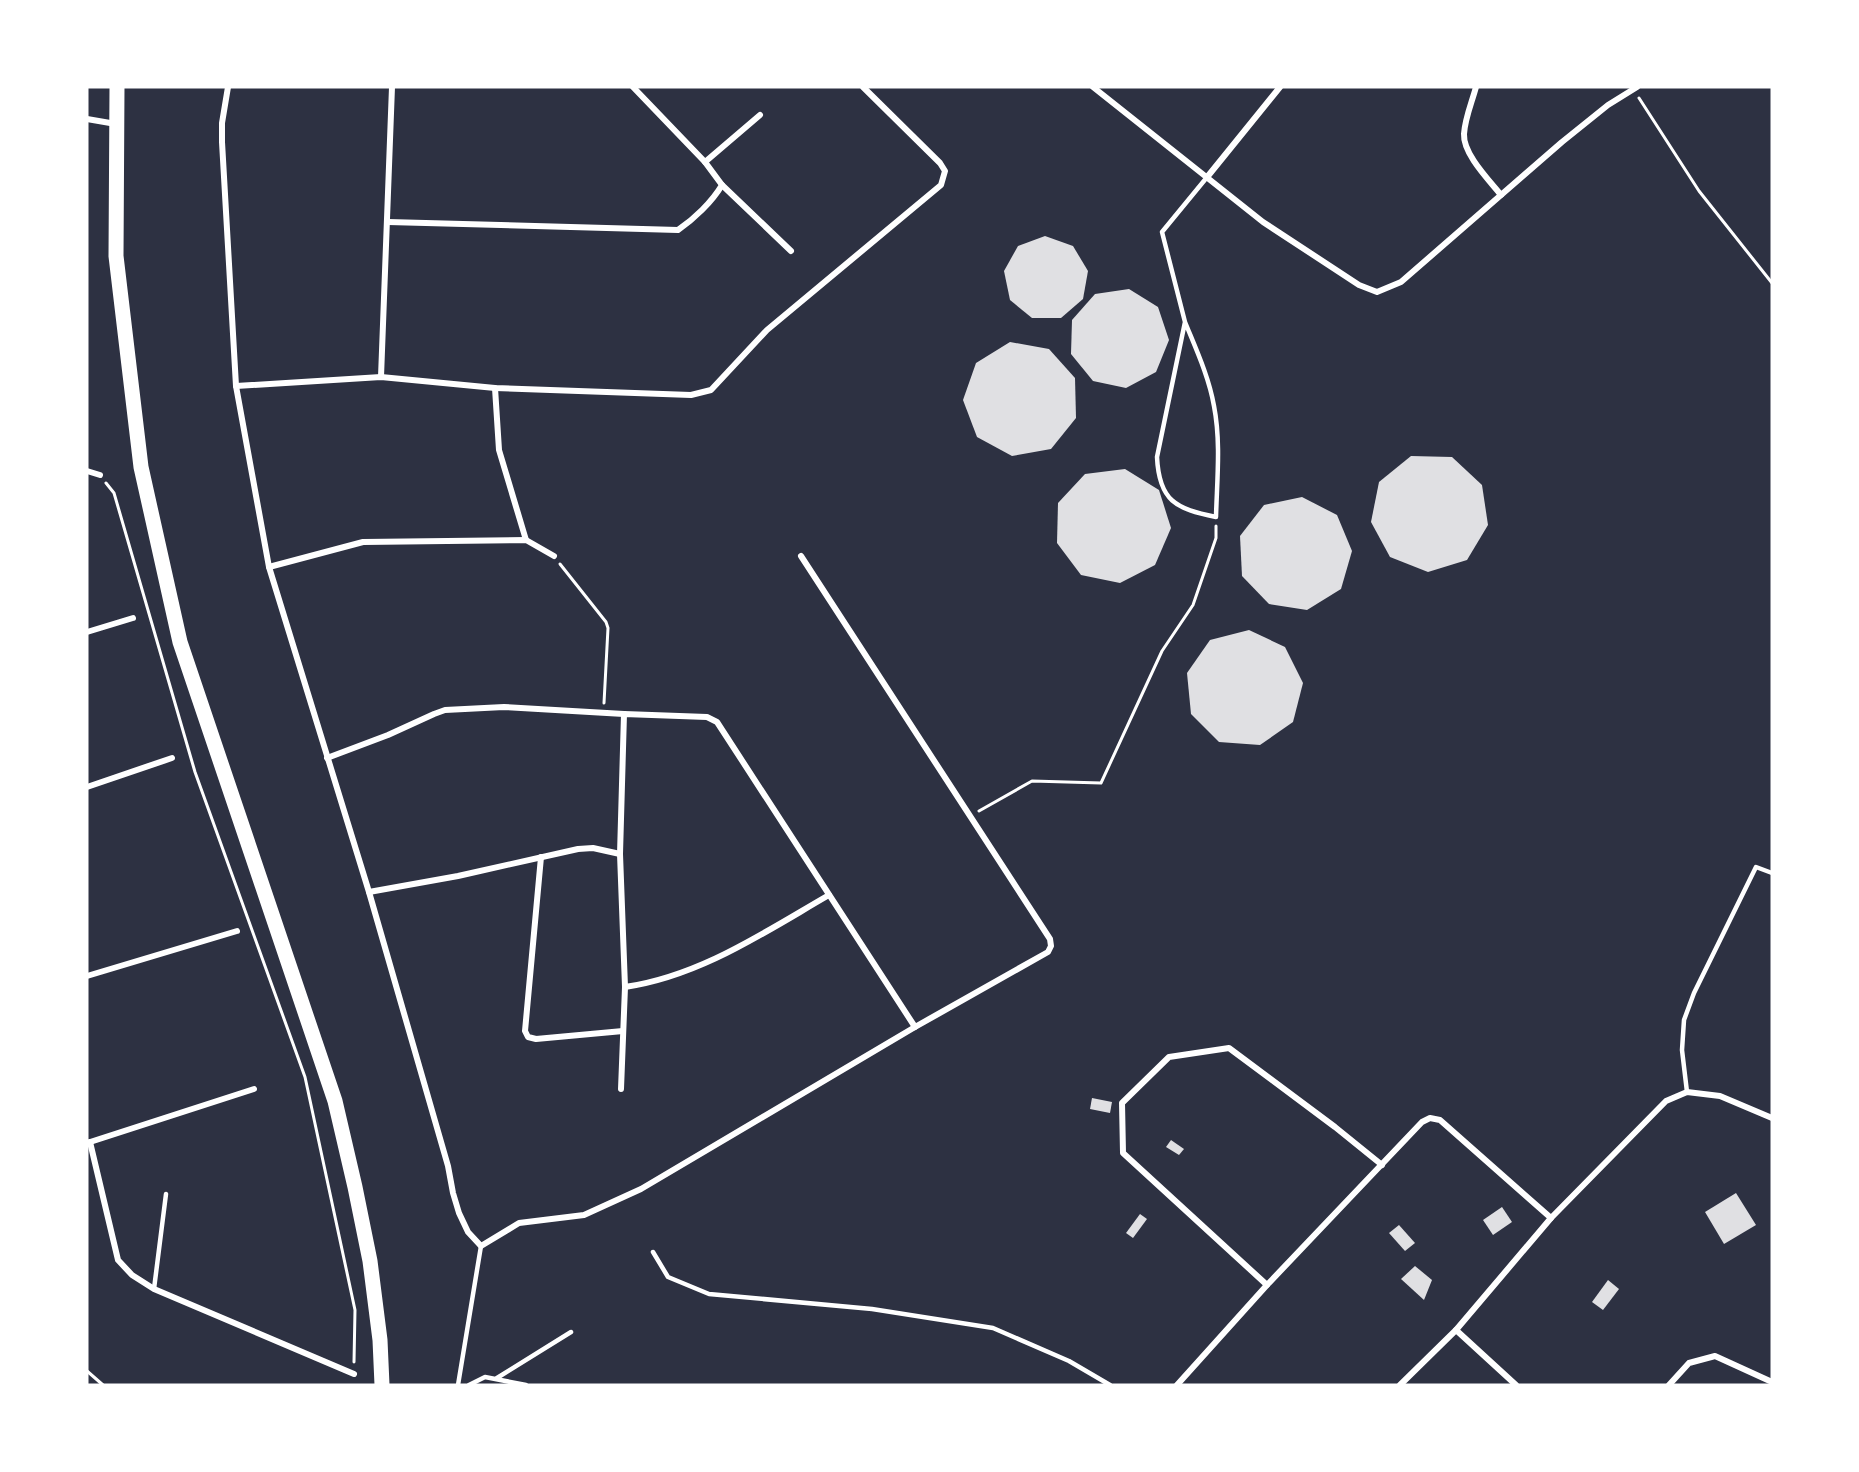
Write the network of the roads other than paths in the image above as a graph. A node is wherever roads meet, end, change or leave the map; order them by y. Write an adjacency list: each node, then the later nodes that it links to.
1 (117, 87): 12 (main road)
2 (228, 87): 21 (street)
3 (392, 87): 17 (street)
4 (633, 87): 13 (street)
5 (863, 87): 22 (street)
6 (1093, 87): 14 (street)
7 (1280, 87): 14 (street)
8 (1476, 87): 16 (street)
9 (1635, 88): 16 (street)
10 (760, 115): 13 (street)
11 (87, 119): 12 (street)
12 (117, 124): 62 (main road)
13 (705, 162): 15 (street)
14 (1208, 176): 16 (street); 19 (lane)
15 (722, 185): 17 (street); 18 (street)
16 (1501, 195)
17 (388, 222): 20 (street)
18 (791, 251)
19 (1185, 322): 19 (lane)
20 (381, 377): 21 (street); 22 (street)
21 (236, 386): 28 (street)
22 (495, 388): 25 (street)
23 (87, 471): 24 (street)
24 (99, 475)
25 (526, 540): 26 (street); 28 (street)
26 (554, 556)
27 (801, 556): 43 (street)
28 (269, 567): 33 (street)
29 (133, 618): 30 (street)
30 (87, 632)
31 (624, 714): 33 (street); 35 (street); 39 (street)
32 (172, 758): 34 (street)
33 (327, 758): 38 (street)
34 (87, 787)
35 (620, 854): 36 (street); 42 (street)
36 (541, 857): 38 (street); 44 (street)
37 (1772, 873): 47 (lane)
38 (369, 892): 53 (street)
39 (829, 895): 42 (street); 43 (street)
40 (237, 931): 41 (street)
41 (87, 976)
42 (625, 987): 44 (street)
43 (915, 1027): 53 (street)
44 (623, 1031): 46 (street)
45 (254, 1089): 49 (street)
46 (621, 1089)
47 (1688, 1092): 48 (street); 52 (street)
48 (1772, 1118)
49 (88, 1142): 56 (street)
50 (1382, 1165): 52 (street); 55 (street); 55 (street)
51 (166, 1194): 56 (lane)
52 (1551, 1218): 57 (street)
53 (481, 1246): 63 (lane)
54 (653, 1252): 66 (lane)
55 (1267, 1285): 67 (street)
56 (154, 1289): 59 (street)
57 (1456, 1330): 68 (street); 69 (street)
58 (571, 1332): 60 (lane)
59 (354, 1374)
60 (497, 1378): 64 (lane); 65 (lane)
61 (1772, 1383): 70 (street)
62 (382, 1385)
63 (458, 1385)
64 (469, 1385)
65 (526, 1385)
66 (1110, 1385)
67 (1177, 1385)
68 (1400, 1385)
69 (1516, 1385)
70 (1669, 1385)

